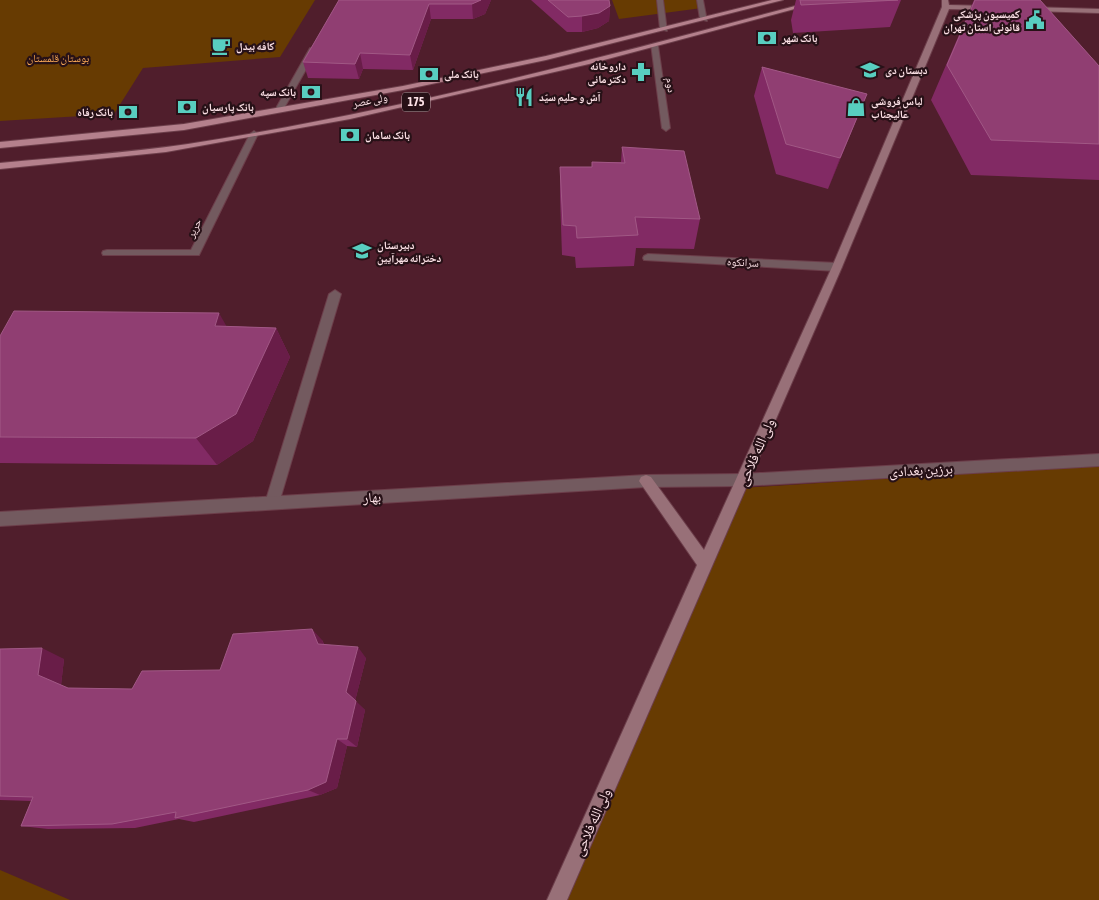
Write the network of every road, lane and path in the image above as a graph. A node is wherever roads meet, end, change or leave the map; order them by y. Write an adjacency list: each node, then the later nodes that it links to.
1 (660, 0): 10 (street)
2 (700, 0): 9 (street)
3 (780, 0): 9 (main road, ولی عصر / 175)
4 (825, 0): 12 (main road, ولی عصر / 175)
5 (946, 3): 6 (main road); 20 (main road, ولی‌ الله فلاحی)
6 (994, 8)
7 (1022, 9): 8 (main road)
8 (1099, 11)
9 (704, 19): 10 (main road, ولی عصر / 175)
10 (664, 29): 13 (main road, ولی عصر / 175)
11 (317, 42): 13 (street)
12 (654, 46): 14 (street, دوم); 15 (main road, ولی عصر / 175)
13 (279, 110): 16 (main road, ولی عصر / 175)
14 (666, 128)
15 (254, 134): 17 (main road, ولی عصر / 175); 18 (street, حریر)
16 (0, 145)
17 (0, 166)
18 (107, 253)
19 (648, 258): 20 (street, سرانکوه)
20 (837, 267): 24 (main road, ولی‌ الله فلاحی)
21 (335, 294): 25 (street)
22 (1099, 460): 24 (street, برزین بغدادی)
23 (646, 480): 24 (street, بهار); 25 (street, بهار); 27 (main road)
24 (743, 480): 27 (main road, ولی‌ الله فلاحی)
25 (272, 503): 26 (street, بهار)
26 (0, 519)
27 (706, 565): 28 (main road, ولی‌ الله فلاحی)
28 (557, 900)

